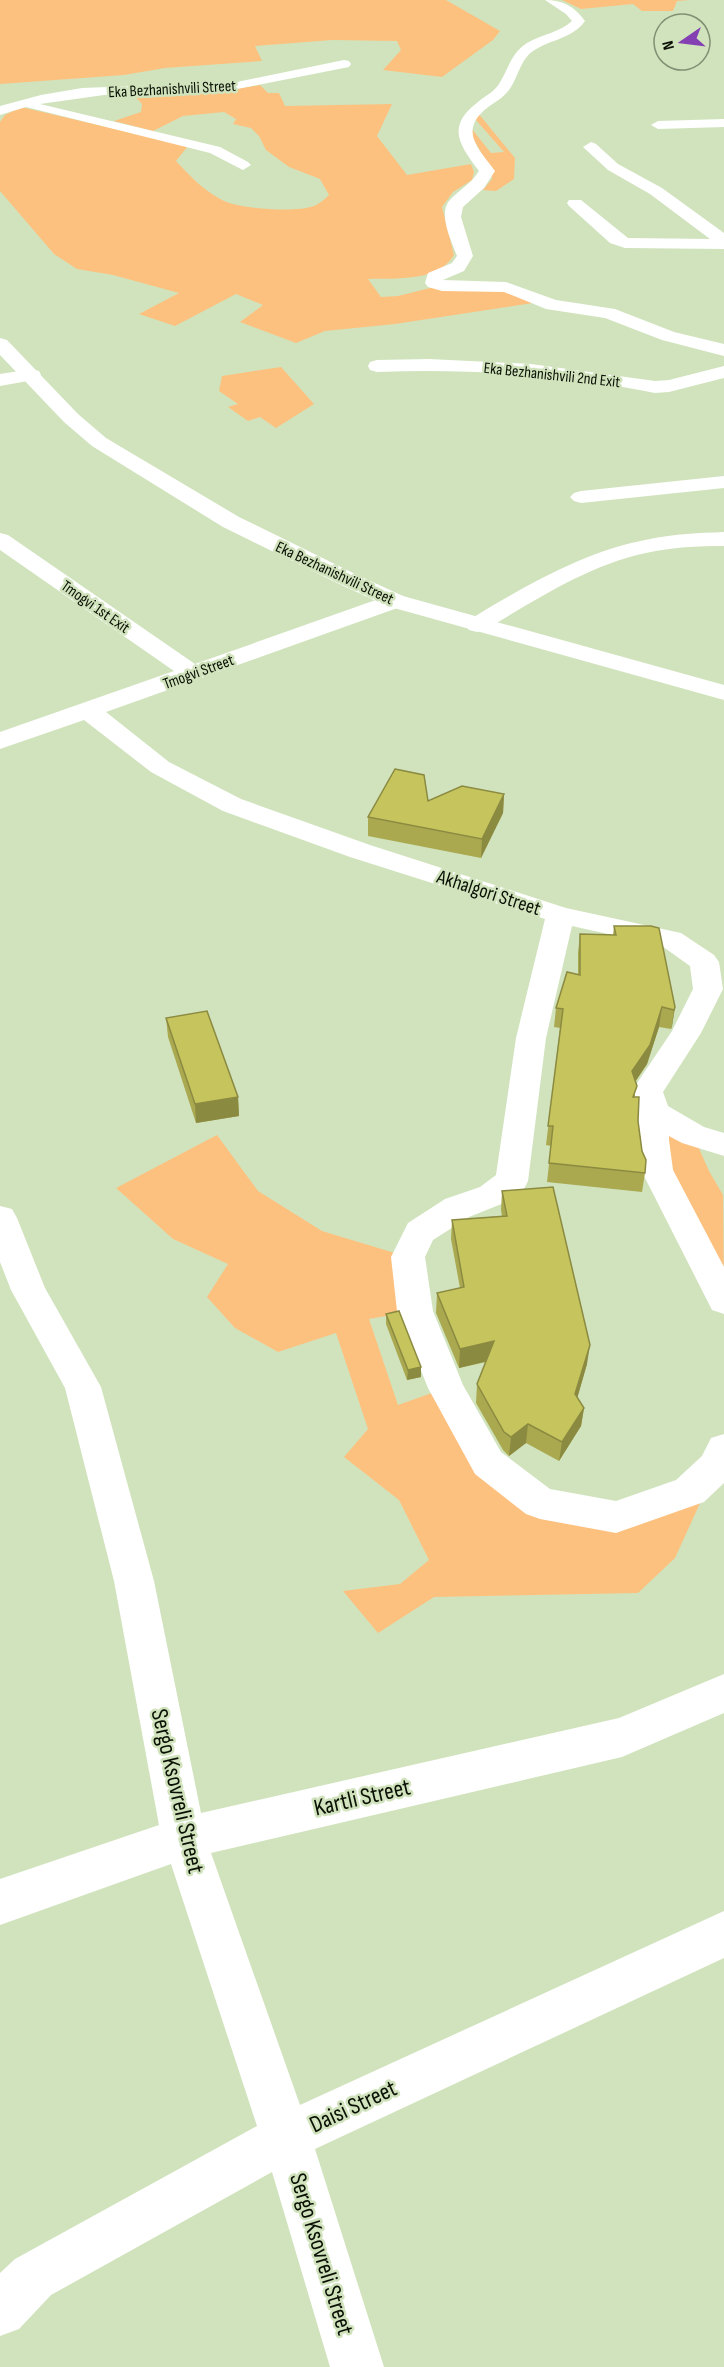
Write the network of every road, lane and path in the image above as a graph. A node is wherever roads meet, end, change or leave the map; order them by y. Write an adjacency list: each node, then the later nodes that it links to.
1 (551, 0): 13 (street)
2 (344, 64): 3 (street, Eka Bezhanishvili Street)
3 (19, 104): 4 (street); 5 (street, Eka Bezhanishvili Street); 9 (street)
4 (0, 105)
5 (0, 111)
6 (724, 123): 7 (street)
7 (658, 125)
8 (591, 147): 11 (street)
9 (243, 165)
10 (575, 203): 11 (street)
11 (724, 242)
12 (0, 344): 16 (street, Eka Bezhanishvili Street)
13 (724, 350)
14 (377, 366): 15 (street, Eka Bezhanishvili 2nd Exit)
15 (724, 372)
16 (32, 375): 17 (street); 22 (street, Eka Bezhanishvili Street)
17 (0, 380)
18 (724, 482): 19 (street)
19 (581, 497)
20 (724, 539): 23 (street)
21 (0, 540): 24 (street, Tmogvi 1st Exit)
22 (395, 602): 23 (street, Eka Bezhanishvili Street); 24 (street, Tmogvi Street)
23 (477, 625): 25 (street, Eka Bezhanishvili Street)
24 (192, 673): 26 (street, Tmogvi Street)
25 (724, 693)
26 (89, 711): 27 (street, Tmogvi Street); 28 (street, Akhalgori Street)
27 (0, 741)
28 (560, 915): 29 (street); 33 (street, Akhalgori Street)
29 (655, 1113): 30 (street); 32 (street)
30 (724, 1145)
31 (0, 1218): 35 (street, Sergo Ksovreli Street)
32 (724, 1301)
33 (724, 1449)
34 (724, 1693): 35 (street, Kartli Street)
35 (184, 1838): 36 (street, Kartli Street); 38 (street, Sergo Ksovreli Street)
36 (0, 1902)
37 (724, 1934): 38 (street, Daisi Street)
38 (286, 2137): 39 (street, Daisi Street); 40 (street, Sergo Ksovreli Street)
39 (0, 2310)
40 (357, 2367)

